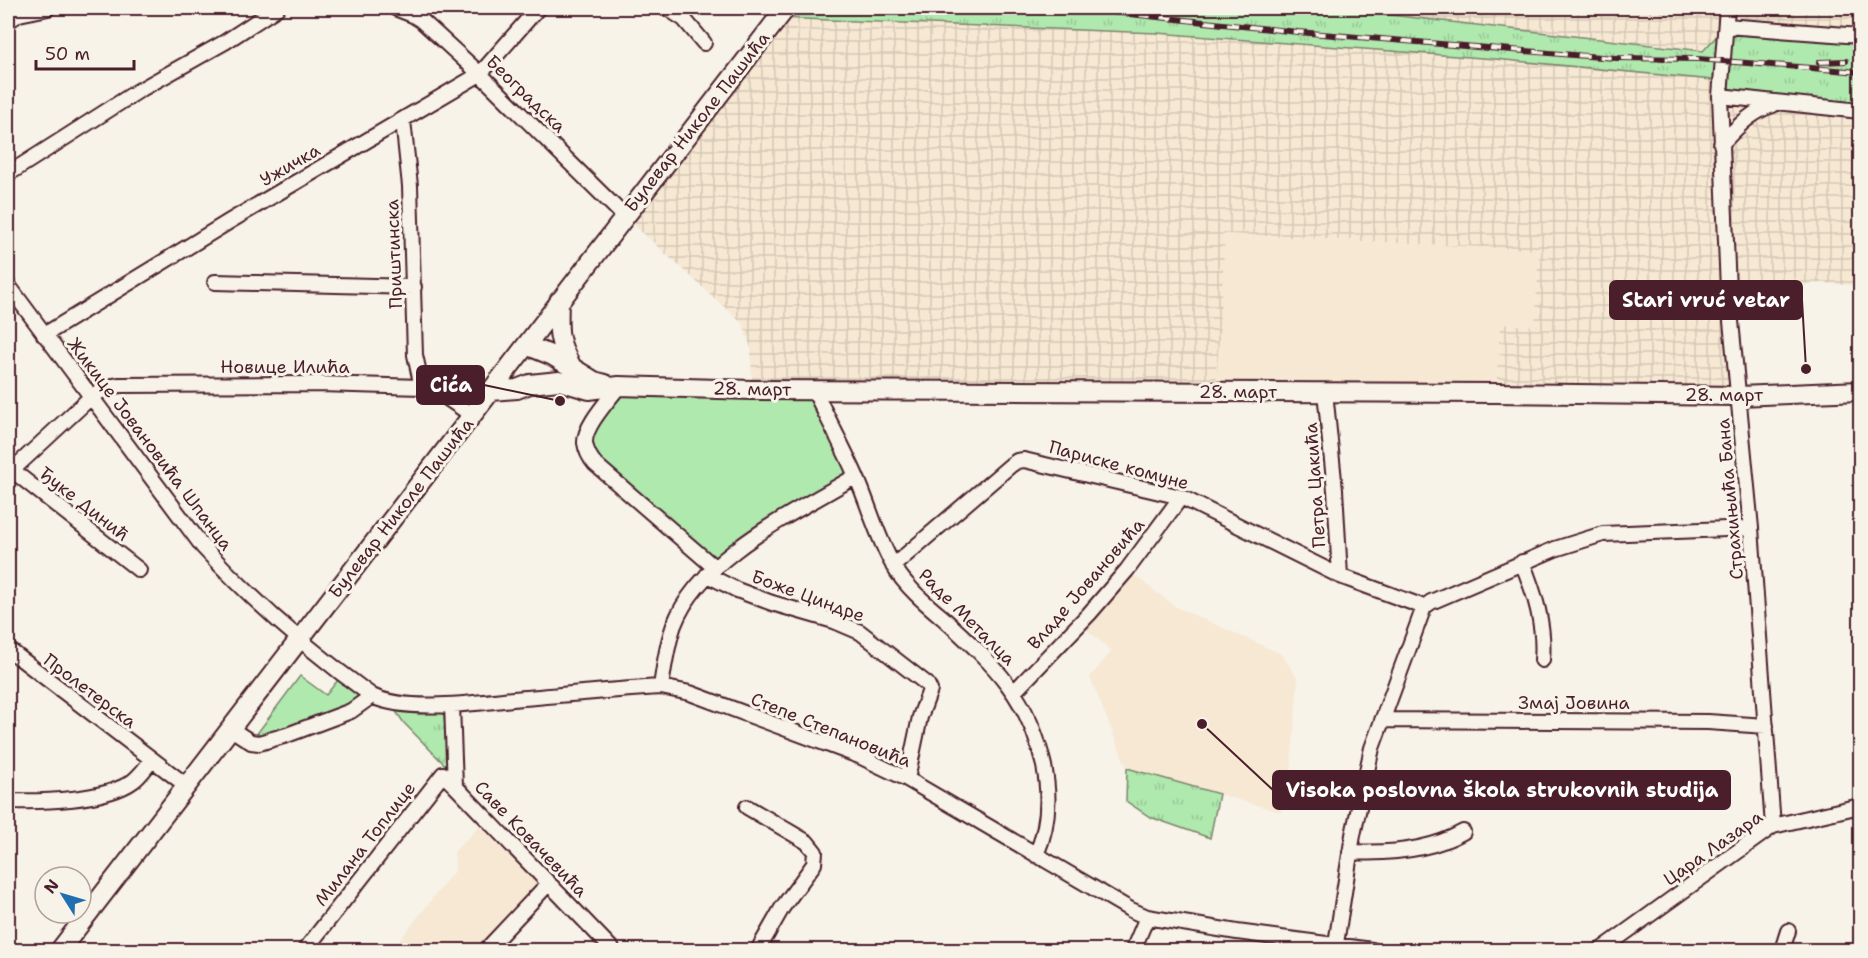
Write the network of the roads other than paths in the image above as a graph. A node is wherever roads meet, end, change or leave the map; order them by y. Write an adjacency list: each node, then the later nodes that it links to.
1 (48, 8): 8 (street)
2 (277, 8): 18 (street)
3 (395, 8): 12 (street, Београдска)
4 (538, 8): 12 (street, Ужичка)
5 (667, 8): 11 (street)
6 (786, 8): 19 (main road, Булевар Николе Пашића)
7 (1727, 8): 9 (street, Страхињића Бана)
8 (8, 21)
9 (1726, 26): 10 (street); 13 (street, Страхињића Бана)
10 (1860, 36)
11 (704, 43)
12 (480, 74): 16 (street, Ужичка); 19 (street, Београдска)
13 (1720, 96): 14 (street); 17 (street, Страхињића Бана)
14 (1778, 103): 15 (street); 17 (street)
15 (1860, 111)
16 (403, 120): 22 (street, Приштинска); 24 (street, Ужичка)
17 (1721, 144): 34 (street, Страхињића Бана)
18 (8, 174)
19 (624, 216): 23 (main road, Булевар Николе Пашића)
20 (215, 282): 22 (street)
21 (8, 285): 24 (street, Жикице Јовановића Шпанца)
22 (414, 287): 29 (street, Приштинска)
23 (559, 301): 25 (main road, Булевар Николе Пашића); 26 (main road)
24 (44, 335): 35 (street, Жикице Јовановића Шпанца)
25 (526, 345): 26 (main road, 28. март); 27 (main road); 31 (main road, Булевар Николе Пашића)
26 (573, 369): 28 (main road, 28. март)
27 (559, 381): 28 (main road, 28. март); 31 (main road, 28. март)
28 (617, 386): 30 (main road, 28. март); 44 (street, Боже Циндре)
29 (422, 387): 35 (street, Новице Илића); 36 (street, Новице Илића)
30 (814, 390): 33 (main road, 28. март); 38 (street, Раде Металца)
31 (491, 391): 36 (main road, Булевар Николе Пашића)
32 (1860, 391): 34 (main road, 28. март)
33 (1325, 392): 34 (main road, 28. март); 45 (street, Петра Цакића)
34 (1739, 396): 40 (street, Страхињића Бана)
35 (91, 397): 37 (street, Новице Илића); 47 (street, Жикице Јовановића Шпанца)
36 (472, 416): 47 (main road, Булевар Николе Пашића)
37 (9, 470): 43 (street, Ђуке Динић)
38 (856, 476): 42 (street, Раде Металца); 44 (street)
39 (1181, 497): 42 (street, Париске комуне); 45 (street, Париске комуне); 51 (street, Владе Јовановића)
40 (1751, 528): 41 (street); 55 (street, Страхињића Бана)
41 (1522, 562): 46 (street); 49 (street)
42 (893, 566): 51 (street, Раде Металца)
43 (139, 570)
44 (710, 571): 50 (street); 58 (street, Боже Циндре)
45 (1340, 576): 46 (street, Париске комуне)
46 (1424, 607): 54 (street)
47 (300, 639): 52 (street, Степе Степановића); 56 (main road, Булевар Николе Пашића)
48 (8, 649): 57 (street, Пролетерска)
49 (1542, 660)
50 (661, 687): 53 (street, Степе Степановића); 58 (street, Степе Степановића)
51 (1014, 692): 67 (street, Раде Металца)
52 (372, 696): 53 (street, Степе Степановића); 56 (street)
53 (452, 705): 60 (street, Саве Ковачевића)
54 (1382, 720): 55 (street, Змај Јовина); 66 (street)
55 (1766, 726): 64 (street, Страхињића Бана)
56 (231, 729): 59 (main road, Булевар Николе Пашића)
57 (152, 760): 59 (street, Пролетерска); 61 (street)
58 (907, 779): 67 (street, Степе Степановића)
59 (187, 786): 72 (main road, Булевар Николе Пашића)
60 (455, 786): 68 (street, Саве Ковачевића); 73 (street, Милана Топлице)
61 (8, 801)
62 (1860, 806): 64 (street, Цара Лазара)
63 (747, 807): 76 (street)
64 (1773, 826): 79 (street, Цара Лазара)
65 (1463, 832): 66 (street)
66 (1350, 852): 71 (street)
67 (1036, 855): 69 (street, Степе Степановића)
68 (549, 883): 74 (street); 75 (street, Саве Ковачевића)
69 (1147, 917): 71 (street, Степе Степановића); 77 (street)
70 (1788, 931): 80 (street)
71 (1335, 948): 78 (street, Степе Степановића)
72 (60, 951)
73 (305, 951)
74 (486, 951)
75 (613, 951)
76 (758, 951)
77 (1133, 951)
78 (1372, 951)
79 (1601, 951)
80 (1782, 951)

